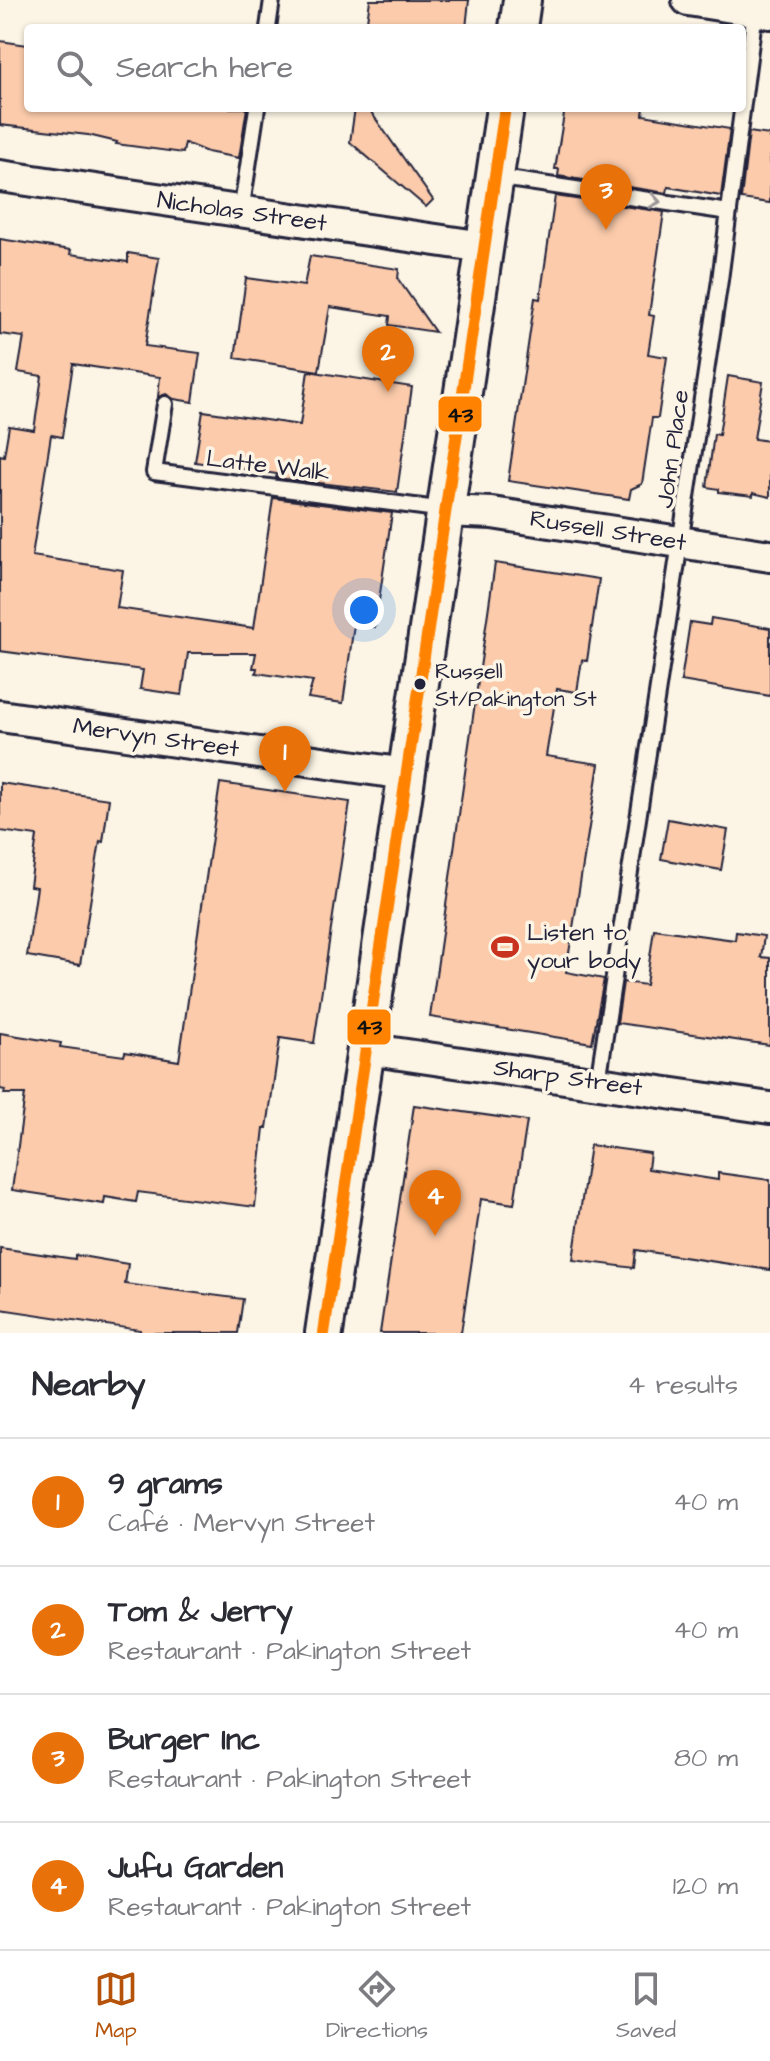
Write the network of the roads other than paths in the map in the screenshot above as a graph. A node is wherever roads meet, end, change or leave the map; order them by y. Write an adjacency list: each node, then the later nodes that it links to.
1 (272, 0): 5 (lane)
2 (522, 0): 6 (street)
3 (688, 0): 4 (street)
4 (750, 8): 7 (lane, John Place)
5 (269, 24)
6 (519, 24)
7 (746, 47)
8 (256, 112): 13 (lane)
9 (504, 112): 12 (street)
10 (739, 112): 14 (lane, John Place)
11 (0, 176): 13 (street, Nicholas Street)
12 (495, 177): 14 (lane, one-way to 14); 15 (street)
13 (241, 212): 15 (street, Nicholas Street)
14 (729, 212): 18 (lane, John Place)
15 (484, 247): 17 (street)
16 (165, 404): 17 (lane, Latte Walk)
17 (445, 511): 18 (street, Russell Street); 21 (street)
18 (681, 543): 19 (street, Russell Street); 23 (lane, John Place)
19 (770, 556)
20 (0, 716): 21 (street, Mervyn Street)
21 (406, 774): 22 (street)
22 (366, 1049): 23 (street, Sharp Street); 25 (street)
23 (598, 1082): 24 (street, Sharp Street)
24 (770, 1108)
25 (324, 1333)

